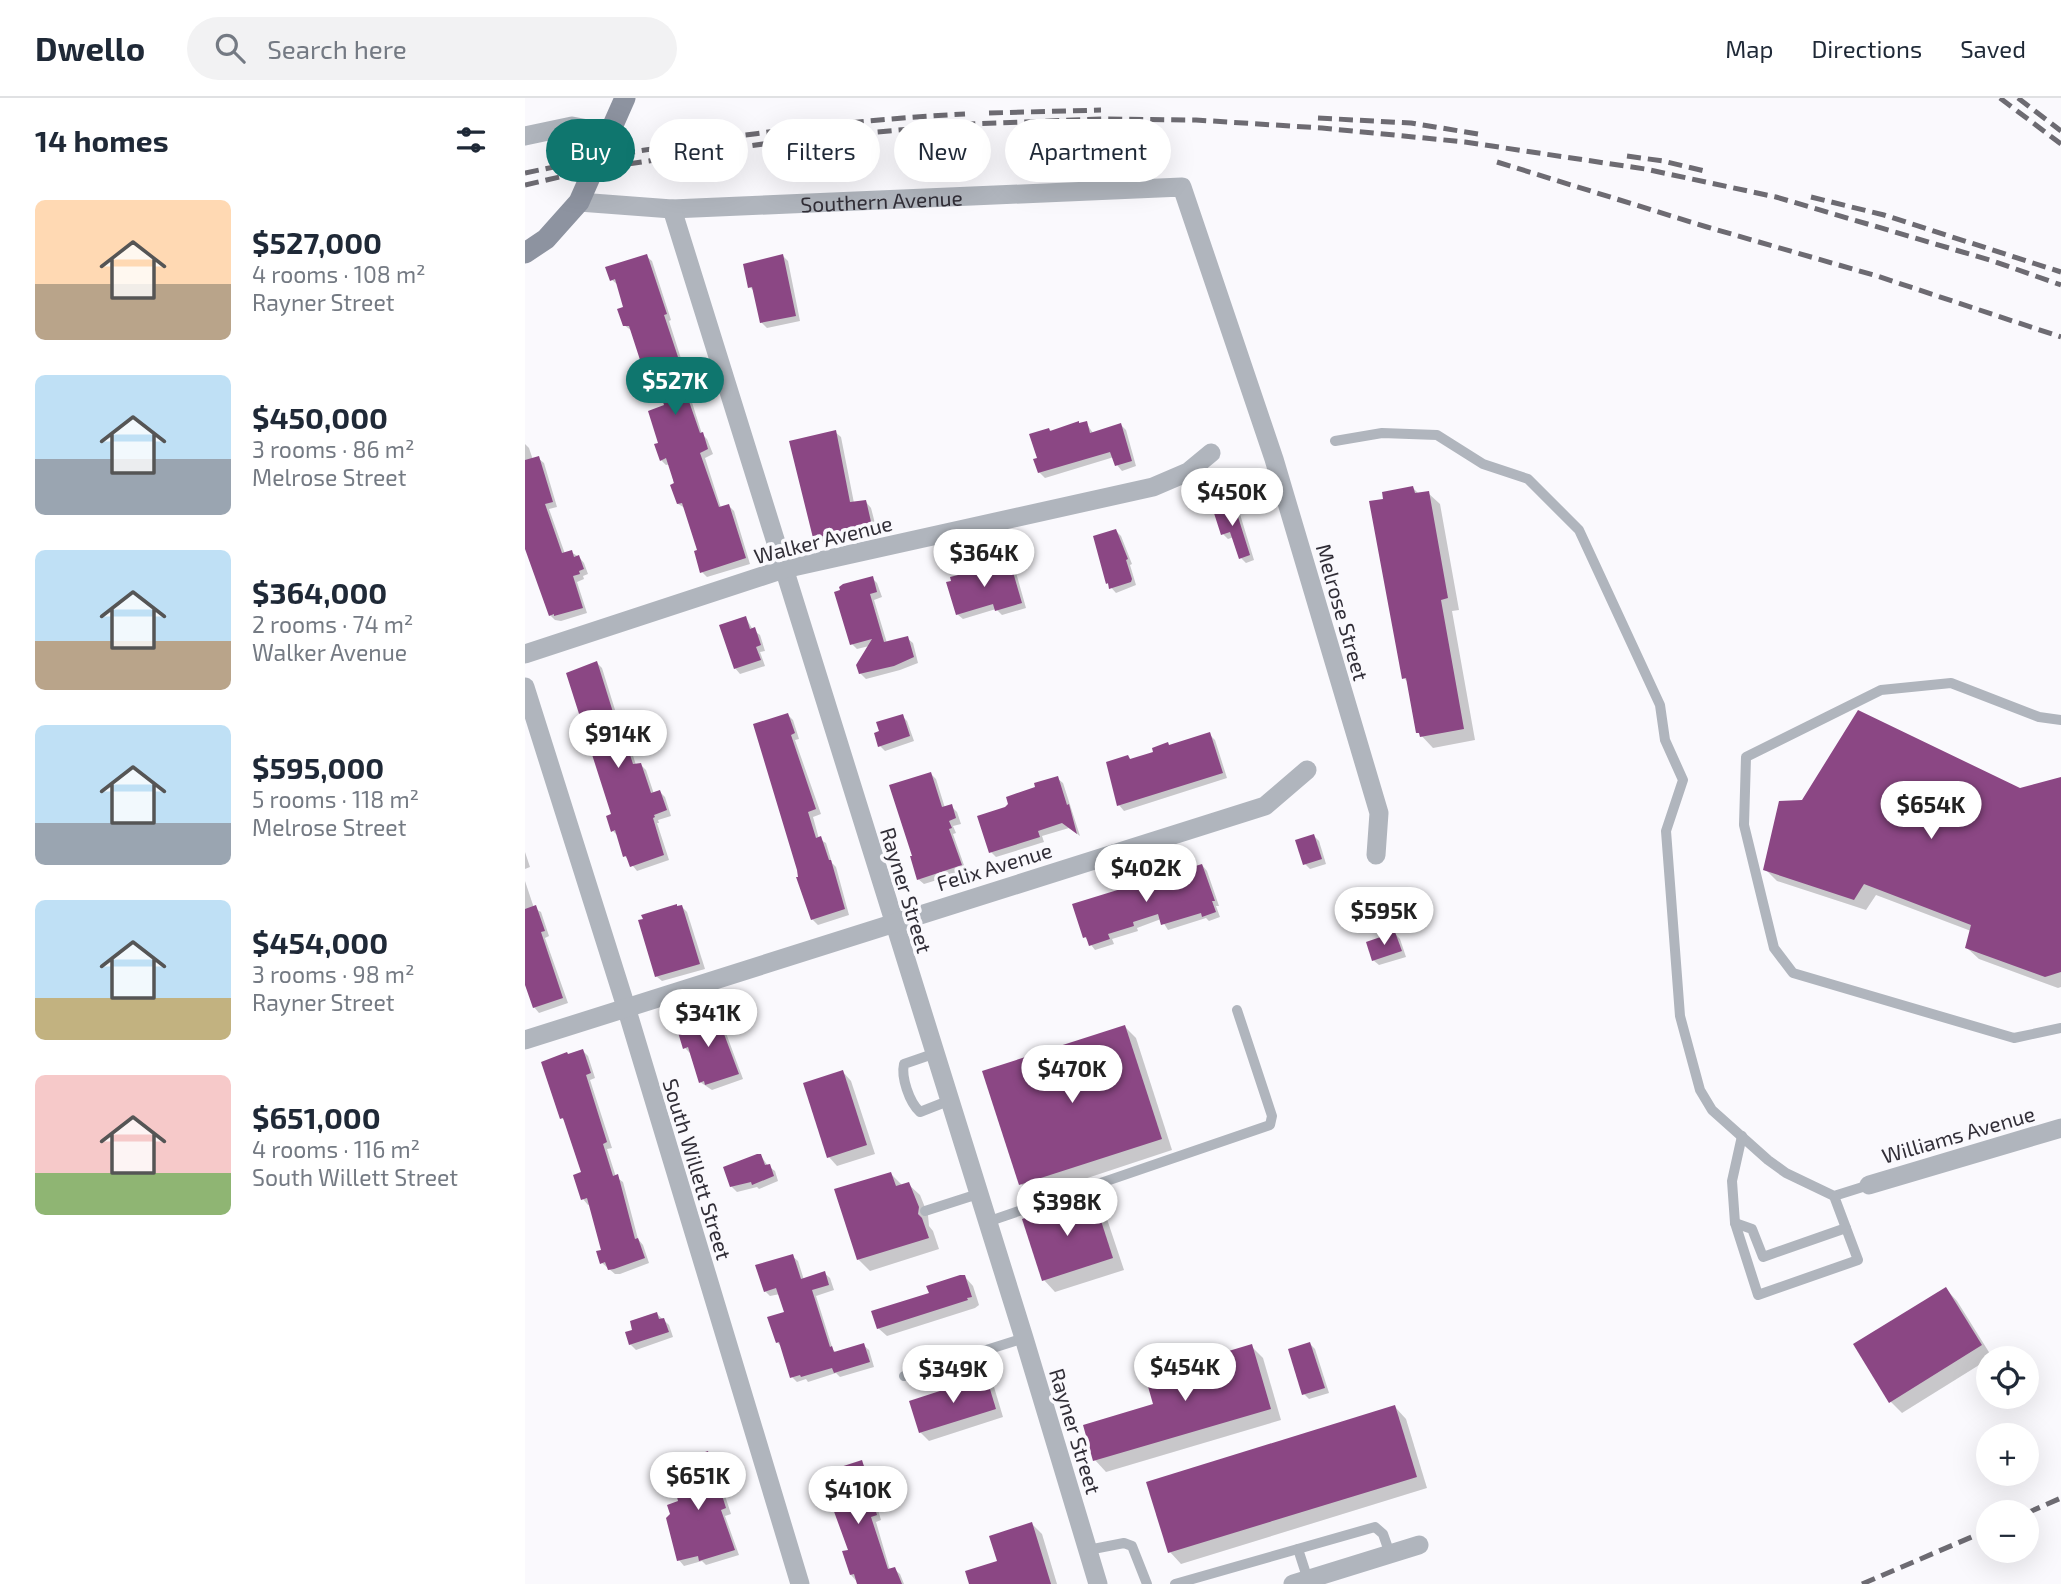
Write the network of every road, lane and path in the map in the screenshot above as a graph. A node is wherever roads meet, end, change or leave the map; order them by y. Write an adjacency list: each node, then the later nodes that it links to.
1 (625, 98): 2 (main road)
2 (616, 119)
3 (546, 132): 4 (street)
4 (525, 136)
5 (588, 182): 7 (main road)
6 (1182, 187): 8 (street, Southern Avenue); 17 (street, Melrose Street)
7 (579, 202): 8 (street, Southern Avenue); 9 (main road)
8 (672, 209): 12 (street, Rayner Street)
9 (525, 253)
10 (1335, 441): 26 (lane)
11 (1211, 453): 12 (street, Walker Avenue)
12 (784, 569): 13 (street, Walker Avenue); 18 (street, Rayner Street)
13 (525, 654)
14 (525, 687): 19 (street, South Willett Street)
15 (2061, 720): 21 (lane)
16 (1307, 770): 18 (street, Felix Avenue)
17 (1376, 855)
18 (893, 922): 19 (street, Felix Avenue); 23 (street, Rayner Street)
19 (626, 1007): 22 (street, Felix Avenue); 42 (street, South Willett Street)
20 (1237, 1010): 31 (lane)
21 (2061, 1028)
22 (525, 1040)
23 (933, 1054): 24 (street, Rayner Street); 24 (lane)
24 (949, 1101): 28 (street, Rayner Street)
25 (2061, 1128): 27 (street, Williams Avenue)
26 (1742, 1136): 29 (lane); 32 (lane)
27 (1869, 1185): 29 (lane)
28 (978, 1195): 30 (lane); 31 (street, Rayner Street)
29 (1834, 1196): 33 (lane)
30 (925, 1211)
31 (987, 1223): 34 (street, Rayner Street)
32 (1735, 1223): 33 (lane); 33 (lane)
33 (1846, 1228)
34 (1024, 1338): 35 (lane); 38 (street, Rayner Street)
35 (904, 1376)
36 (1419, 1545): 39 (street)
37 (1299, 1549): 39 (lane); 40 (lane); 41 (lane)
38 (1088, 1550): 43 (street, Rayner Street); 44 (lane)
39 (1390, 1554): 41 (street)
40 (1215, 1573): 45 (lane); 46 (lane)
41 (1301, 1582)
42 (800, 1584)
43 (1098, 1584)
44 (1147, 1584)
45 (1175, 1584)
46 (1219, 1584)

